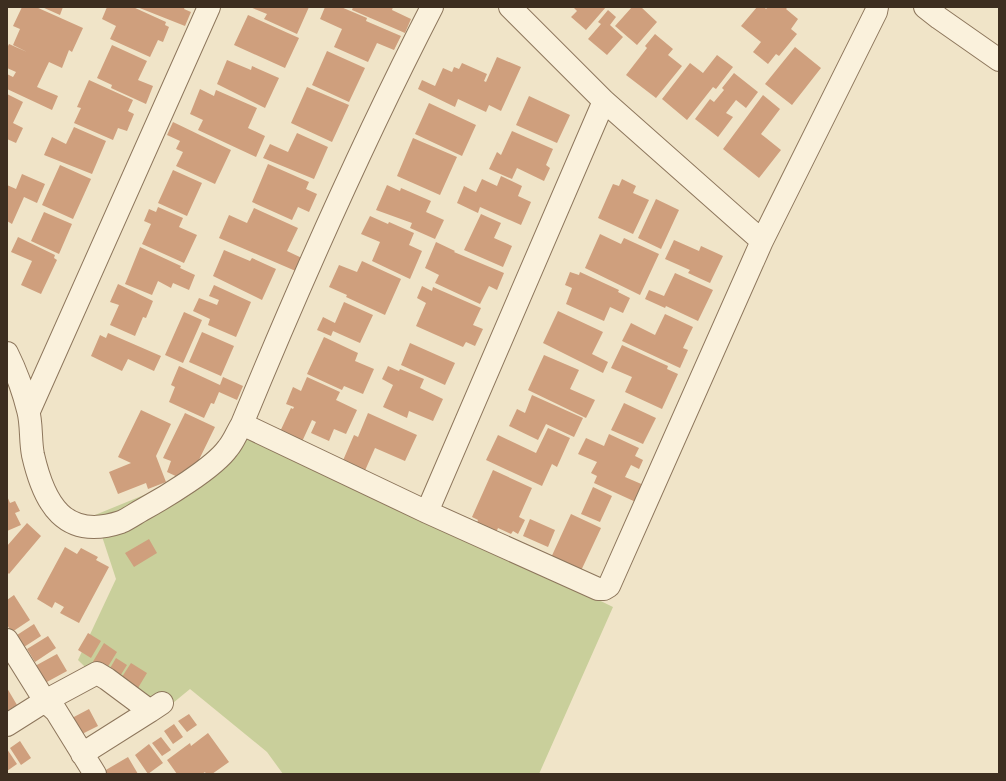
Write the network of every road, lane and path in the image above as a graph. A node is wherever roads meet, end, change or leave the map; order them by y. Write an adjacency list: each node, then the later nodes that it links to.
1 (209, 7): 10 (street)
2 (432, 7): 11 (street)
3 (510, 7): 7 (street)
4 (877, 7): 8 (street)
5 (925, 7): 6 (street)
6 (999, 60)
7 (604, 101): 8 (street); 12 (street)
8 (762, 241): 12 (street)
9 (7, 353): 10 (street)
10 (29, 411): 11 (street)
11 (242, 424): 12 (street)
12 (428, 512)
13 (7, 640): 14 (street)
14 (45, 701): 15 (street); 16 (street); 16 (street)
15 (7, 725)
16 (82, 754): 17 (street)
17 (95, 774)

